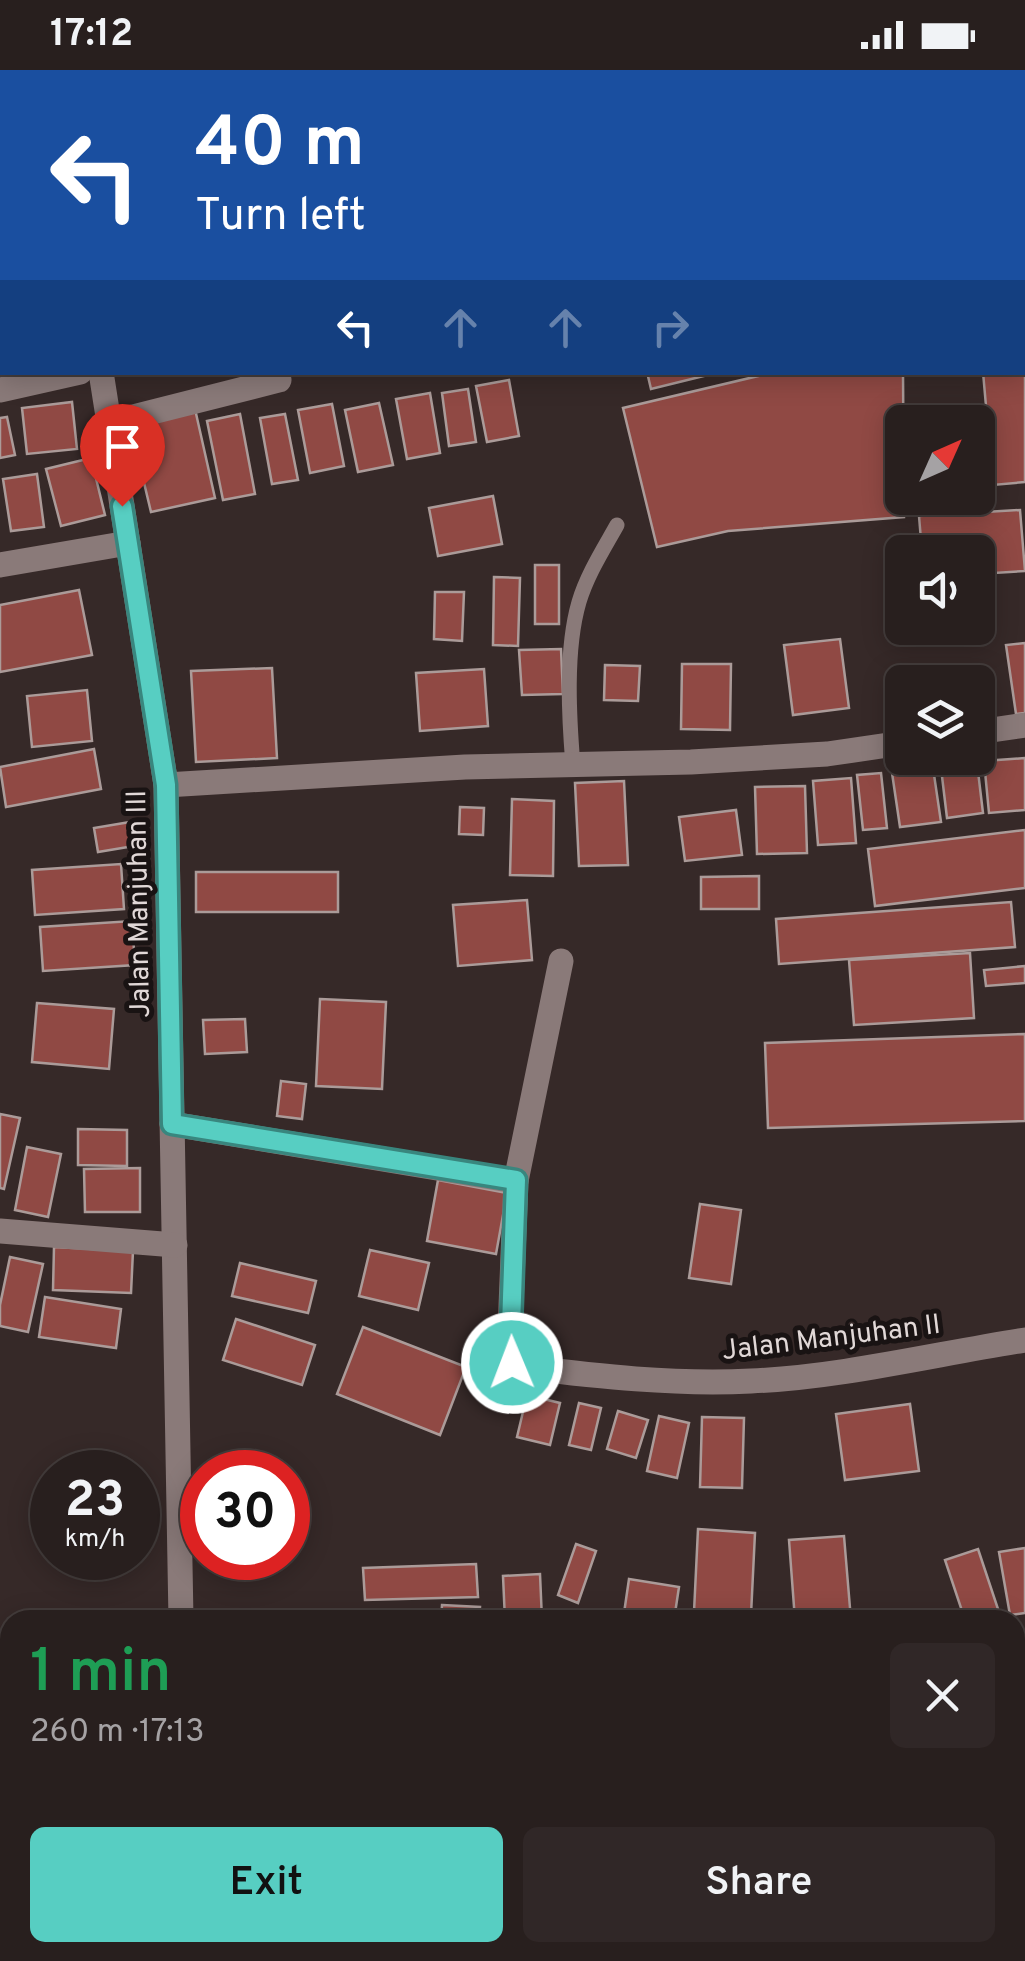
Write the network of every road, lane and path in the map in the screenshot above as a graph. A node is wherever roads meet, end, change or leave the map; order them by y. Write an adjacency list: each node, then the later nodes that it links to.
1 (67, 375): 4 (street)
2 (101, 375): 5 (street, Jalan Manjuhan III)
3 (279, 380): 5 (street)
4 (0, 390)
5 (109, 423): 7 (street, Jalan Manjuhan III)
6 (617, 525): 12 (lane)
7 (128, 543): 8 (street); 13 (street, Jalan Manjuhan III)
8 (0, 565)
9 (1025, 725): 10 (street)
10 (995, 729)
11 (885, 746): 12 (street)
12 (574, 766): 13 (street)
13 (166, 785): 15 (street, Jalan Manjuhan III)
14 (560, 961): 16 (street, Jalan Manjuhan II)
15 (172, 1124): 16 (street); 18 (street, Jalan Manjuhan III)
16 (516, 1180): 19 (street, Jalan Manjuhan II)
17 (0, 1231): 18 (street)
18 (174, 1245): 20 (street, Jalan Manjuhan III)
19 (1025, 1340)
20 (181, 1610)

